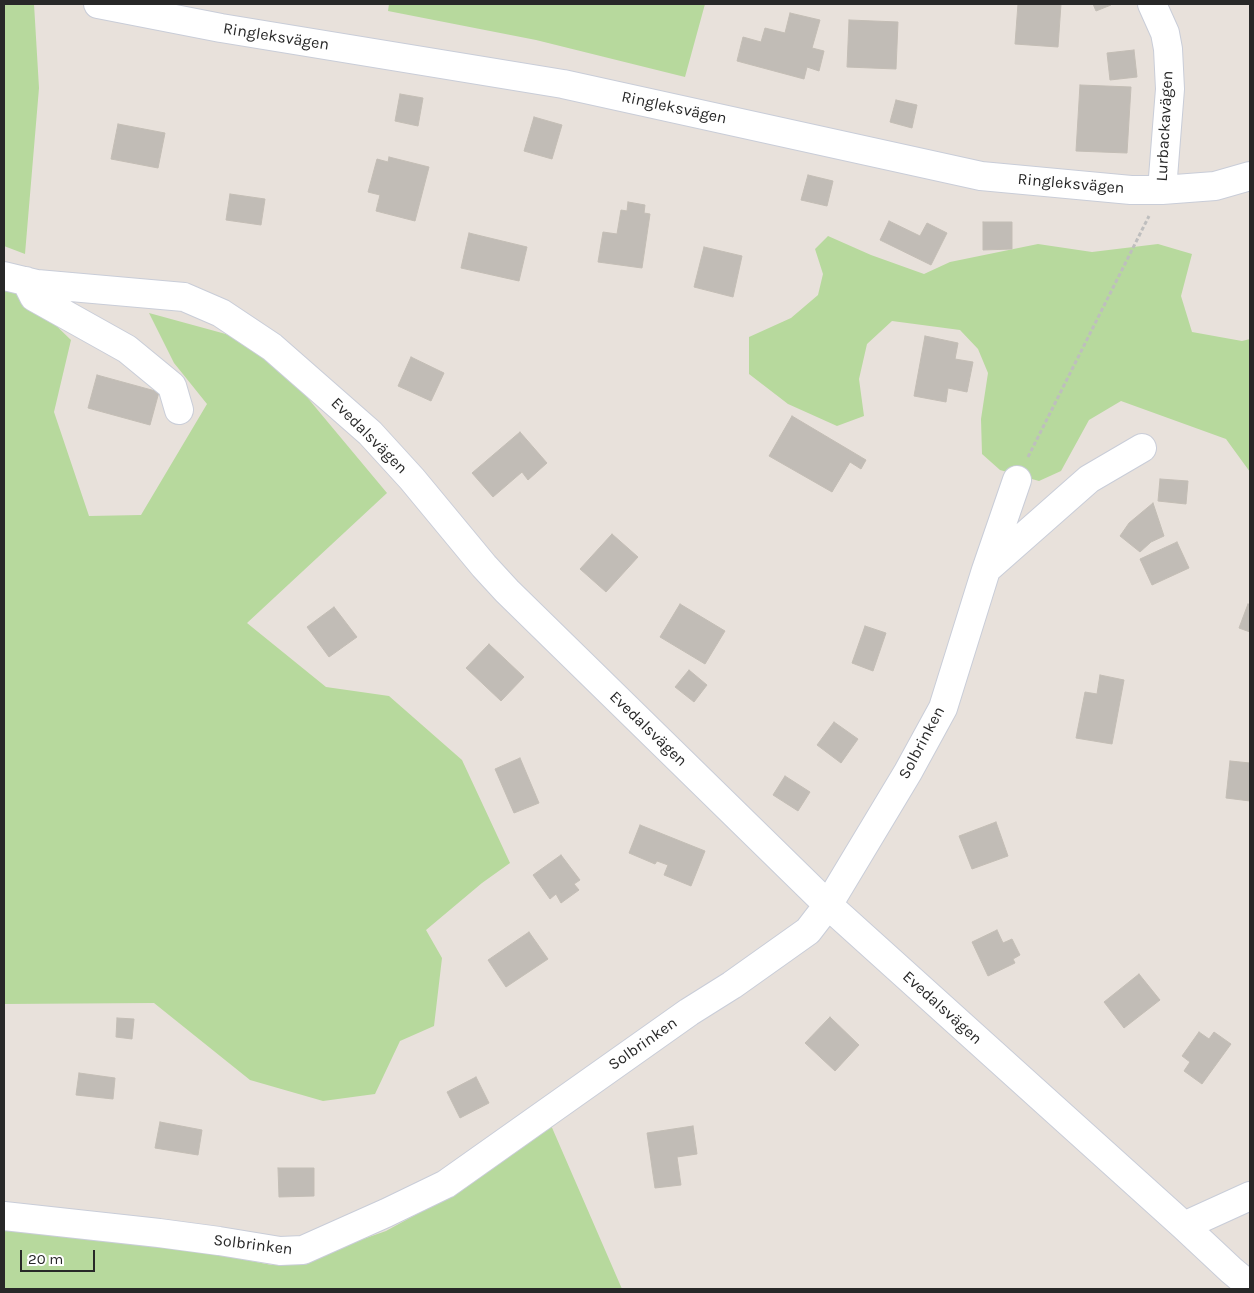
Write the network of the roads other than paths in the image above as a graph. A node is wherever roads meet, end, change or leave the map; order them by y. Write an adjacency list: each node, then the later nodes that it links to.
1 (98, 4): 4 (street, Ringleksvägen)
2 (1152, 4): 4 (street, Lurbackavägen)
3 (1250, 176): 4 (street, Ringleksvägen)
4 (1162, 190)
5 (15, 279): 6 (street); 10 (street, Evedalsvägen)
6 (179, 410)
7 (1142, 448): 9 (street)
8 (1017, 480): 9 (street, Solbrinken)
9 (986, 570): 10 (street, Solbrinken)
10 (828, 905): 12 (street, Solbrinken); 13 (street, Evedalsvägen)
11 (1250, 1196): 13 (street)
12 (4, 1216)
13 (1184, 1226): 14 (street, Evedalsvägen)
14 (1250, 1286)

